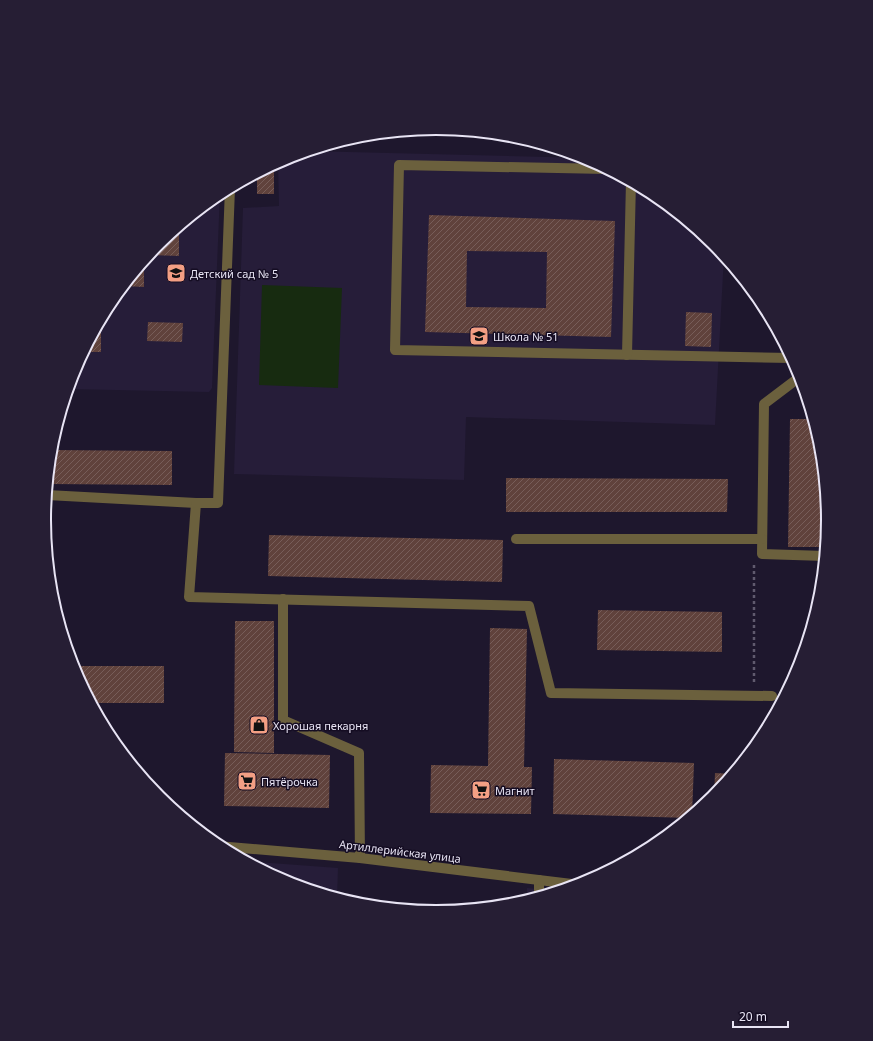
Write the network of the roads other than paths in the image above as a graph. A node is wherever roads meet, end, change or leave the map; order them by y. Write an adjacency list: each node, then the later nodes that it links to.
1 (594, 169): 4 (street)
2 (631, 188): 4 (street)
3 (230, 195): 8 (street)
4 (627, 355): 5 (street)
5 (786, 358)
6 (796, 380): 10 (street)
7 (52, 495): 8 (street)
8 (196, 503): 12 (street)
9 (516, 539): 10 (street)
10 (758, 539): 11 (street)
11 (820, 556)
12 (283, 599): 13 (street); 15 (street)
13 (772, 696)
14 (233, 847): 15 (street, Артиллерийская улица)
15 (360, 858): 16 (street, Артиллерийская улица)
16 (539, 880): 17 (street, Артиллерийская улица); 18 (street)
17 (567, 883)
18 (539, 892)

